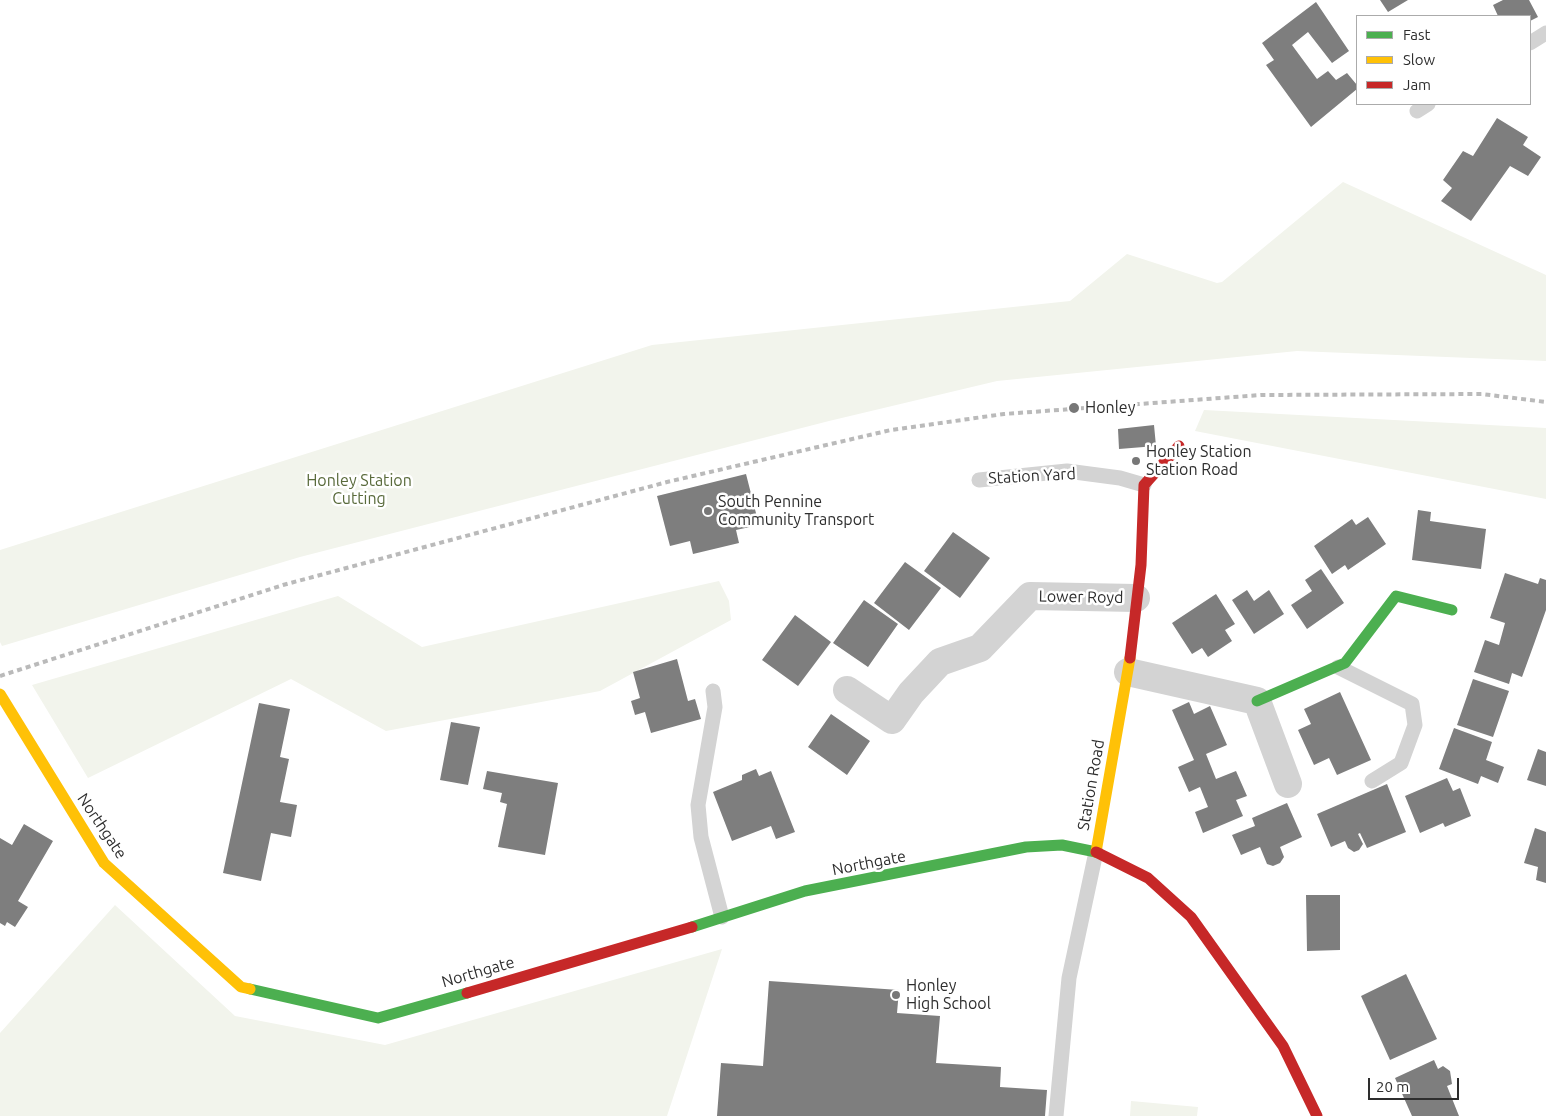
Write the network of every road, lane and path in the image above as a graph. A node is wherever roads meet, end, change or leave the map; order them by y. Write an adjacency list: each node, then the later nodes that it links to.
1 (1546, 33): 2 (lane)
2 (1531, 42)
3 (1179, 446): 5 (street)
4 (979, 480): 5 (lane, Station Yard)
5 (1144, 485): 6 (street, Station Road)
6 (1136, 598): 9 (street, Station Road); 10 (street, Lower Royd)
7 (1452, 610): 8 (street)
8 (1338, 667): 13 (street); 14 (lane)
9 (1128, 672): 13 (street); 16 (street, Station Road)
10 (847, 690)
11 (713, 691): 17 (lane)
12 (0, 694): 17 (street, Northgate)
13 (1257, 701): 15 (street)
14 (1372, 781)
15 (1288, 784)
16 (1096, 852): 17 (street, Northgate); 18 (lane); 19 (street, Station Road)
17 (722, 917)
18 (1056, 1116)
19 (1317, 1116)

